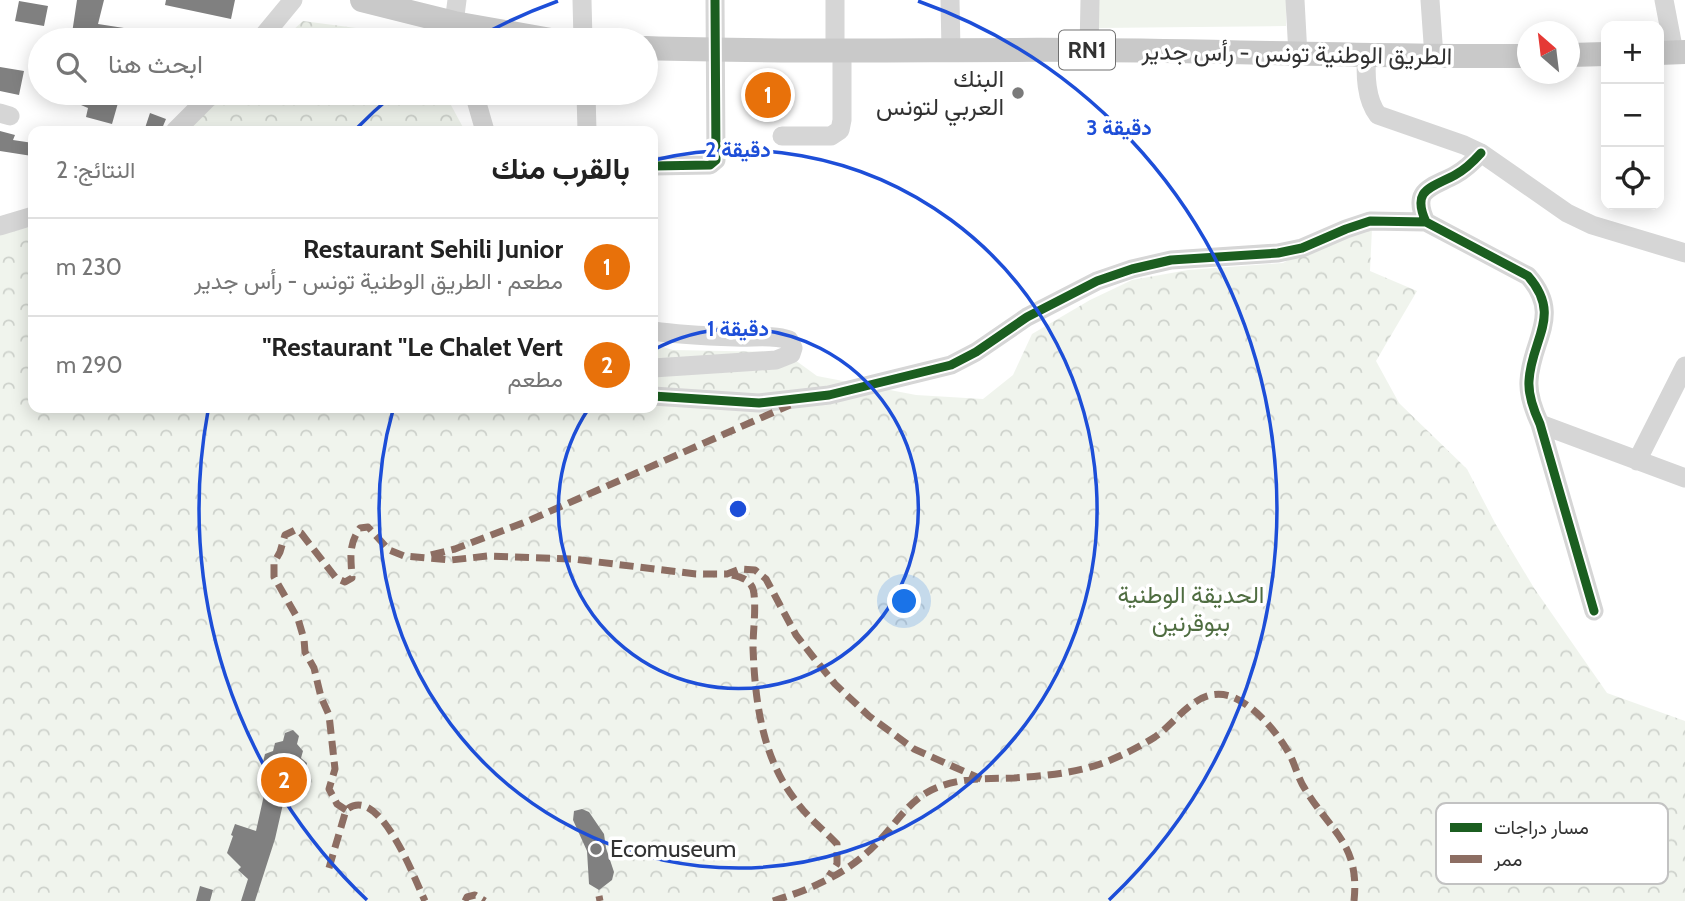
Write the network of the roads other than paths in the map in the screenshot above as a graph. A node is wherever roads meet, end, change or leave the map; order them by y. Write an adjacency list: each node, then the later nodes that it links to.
1 (293, 0): 12 (street)
2 (362, 0): 11 (main road)
3 (582, 0): 14 (street)
4 (715, 0): 16 (street)
5 (835, 0): 19 (street)
6 (950, 0): 17 (street)
7 (1090, 0): 18 (street)
8 (1295, 0): 22 (street)
9 (1430, 0): 26 (street)
10 (1664, 0): 20 (street)
11 (457, 21): 13 (main road)
12 (270, 28)
13 (492, 28)
14 (583, 28)
15 (658, 48): 16 (main road, الطريق الوطنية تونس - رأس جدير / RN1)
16 (714, 50): 19 (main road, الطريق الوطنية تونس - رأس جدير / RN1); 35 (street)
17 (951, 50): 18 (main road, الطريق الوطنية تونس - رأس جدير / RN1); 19 (main road, الطريق الوطنية تونس - رأس جدير / RN1)
18 (1089, 50): 22 (main road, الطريق الوطنية تونس - رأس جدير / RN1)
19 (838, 51): 33 (street)
20 (1673, 52)
21 (1601, 54): 24 (main road)
22 (1298, 55): 23 (main road, الطريق الوطنية تونس - رأس جدير / RN1)
23 (1367, 55): 26 (main road, الطريق الوطنية تونس - رأس جدير / RN1); 34 (street)
24 (1580, 55)
25 (1517, 56): 26 (main road, الطريق الوطنية تونس - رأس جدير / RN1)
26 (1434, 57)
27 (201, 105): 30 (street)
28 (477, 105): 31 (street)
29 (586, 105): 32 (street)
30 (180, 126)
31 (484, 126)
32 (587, 126)
33 (782, 136)
34 (1481, 153): 37 (street); 39 (street)
35 (658, 166)
36 (28, 218): 38 (street)
37 (1426, 222): 43 (street); 44 (street)
38 (0, 226)
39 (1685, 253)
40 (658, 331): 42 (street)
41 (1685, 366): 45 (street)
42 (658, 368)
43 (658, 396)
44 (1540, 424): 45 (street); 47 (street)
45 (1637, 461): 46 (street)
46 (1685, 478)
47 (1594, 611)

